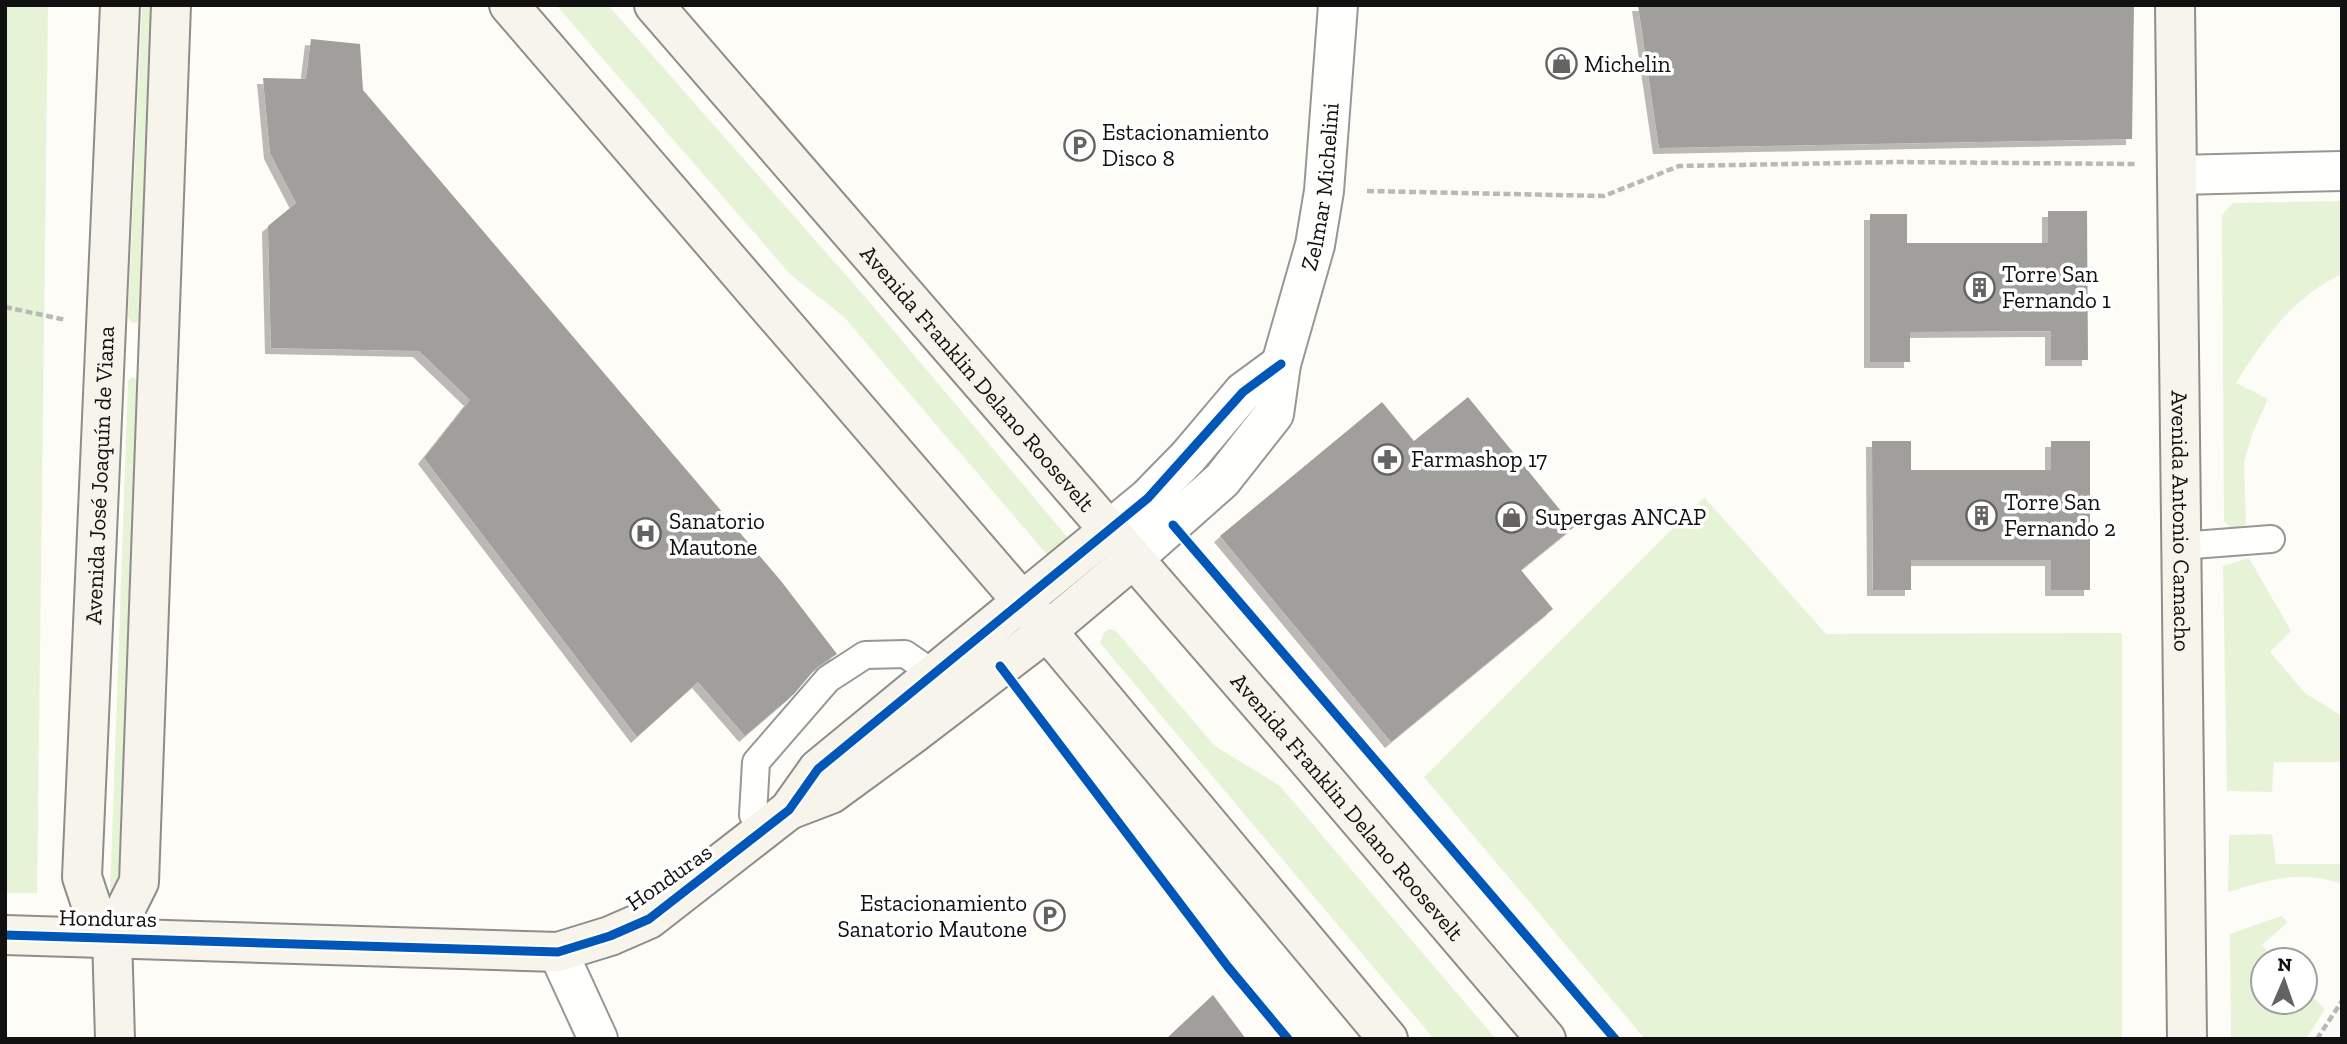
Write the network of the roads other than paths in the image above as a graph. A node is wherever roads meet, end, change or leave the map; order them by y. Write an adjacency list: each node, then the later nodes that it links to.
1 (120, 5): 9 (street, Avenida José Joaquín de Viana)
2 (171, 5): 10 (street)
3 (509, 5): 16 (street)
4 (654, 5): 12 (street, Avenida Franklin Delano Roosevelt)
5 (1338, 5): 11 (street, Zelmar Michelini)
6 (2175, 5): 8 (street, Avenida Antonio Camacho)
7 (2342, 171): 8 (street)
8 (2177, 174): 14 (street, Avenida Antonio Camacho)
9 (106, 339): 10 (street); 21 (street, Avenida José Joaquín de Viana)
10 (157, 352): 21 (street)
11 (1281, 364): 12 (street); 15 (street, Zelmar Michelini)
12 (1109, 530): 15 (street, Avenida Franklin Delano Roosevelt); 16 (street, Honduras)
13 (2271, 539): 14 (lane)
14 (2180, 546): 27 (street, Avenida Antonio Camacho)
15 (1133, 559): 17 (street, Honduras); 26 (street, Avenida Franklin Delano Roosevelt)
16 (1022, 601): 17 (street); 18 (street, Honduras)
17 (1046, 632): 19 (street, Honduras); 25 (street)
18 (934, 674): 19 (street, Honduras); 19 (lane)
19 (776, 820): 22 (street, Honduras)
20 (5, 935): 21 (street, Honduras)
21 (112, 936): 22 (street, Honduras); 23 (street)
22 (558, 952): 24 (street)
23 (115, 1039)
24 (598, 1039)
25 (1388, 1039)
26 (1546, 1039)
27 (2187, 1039)

